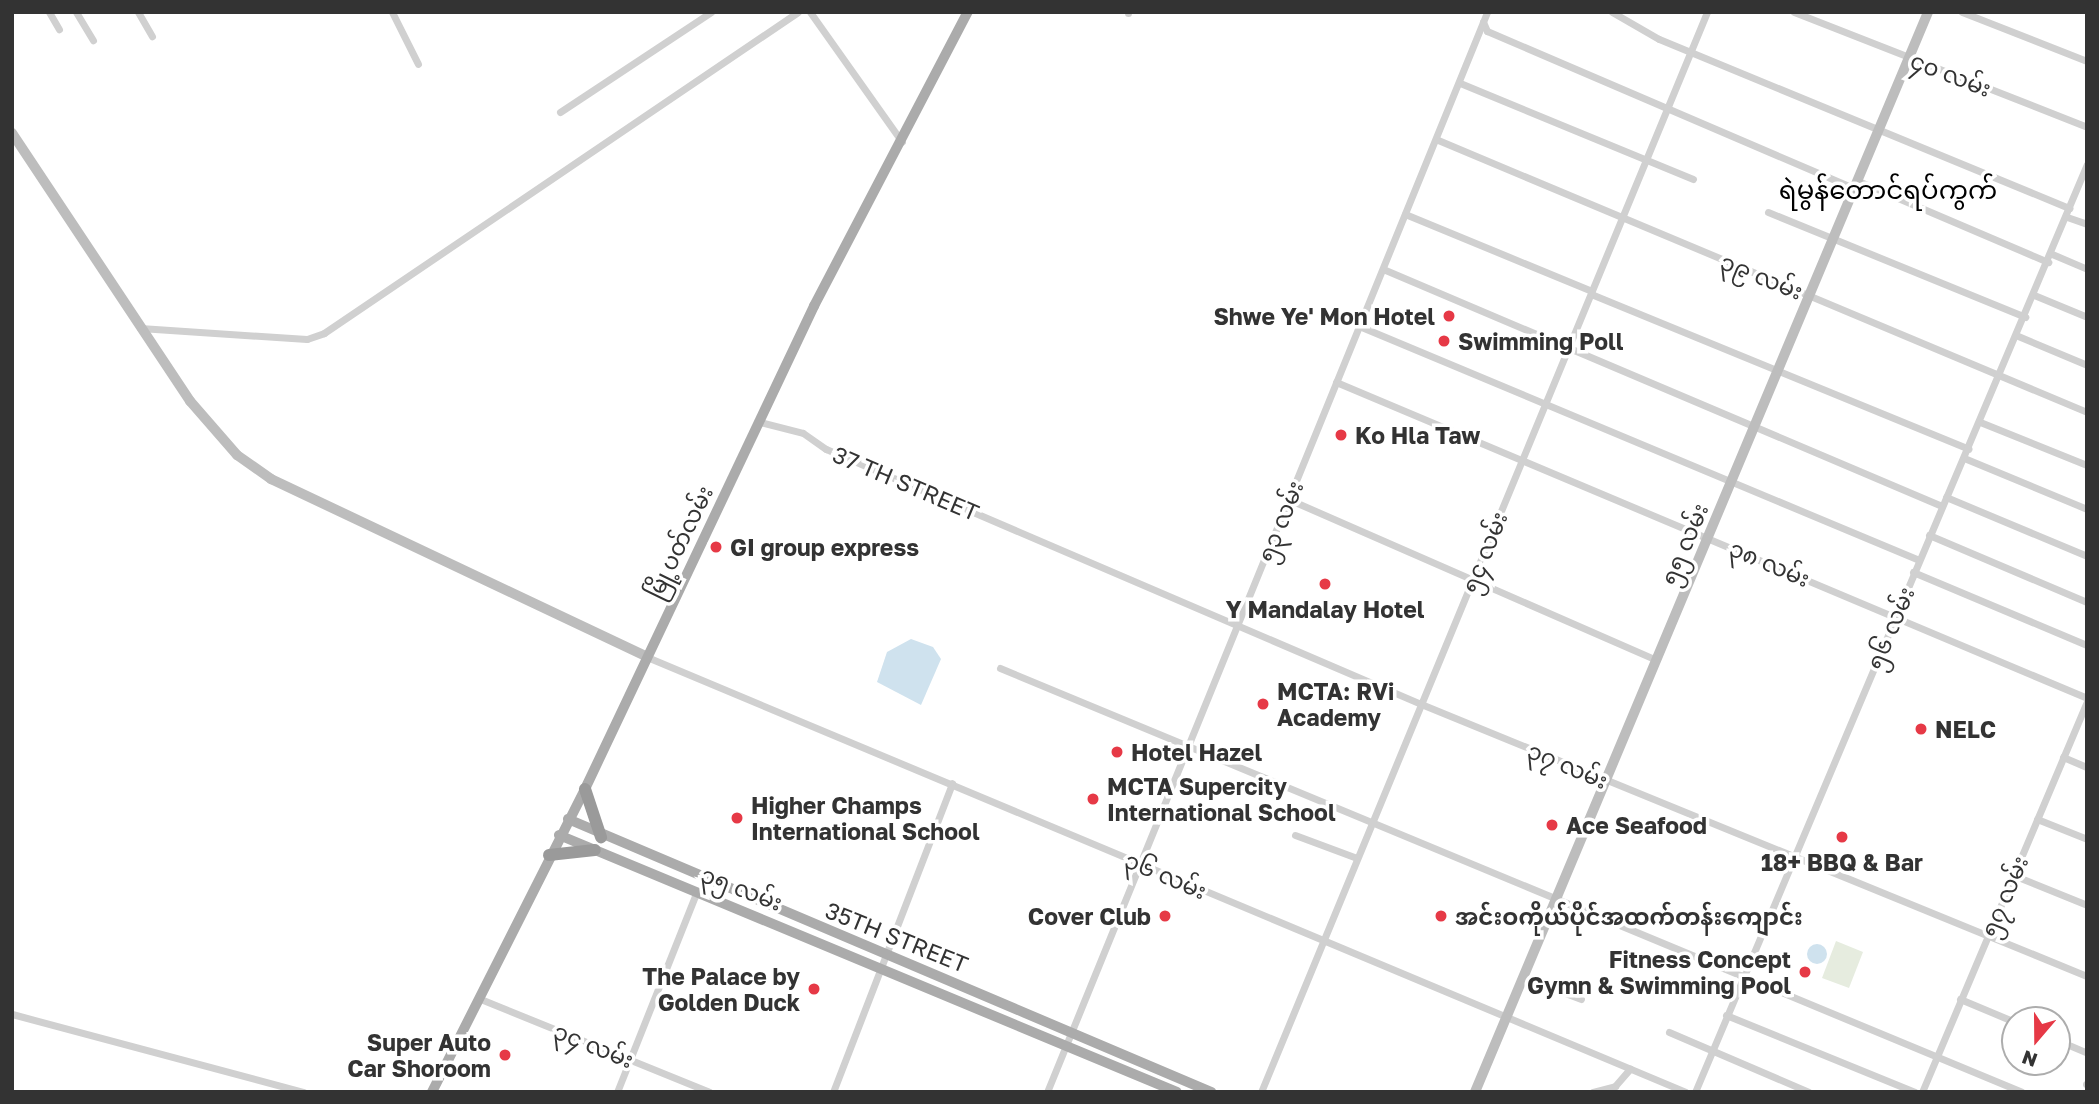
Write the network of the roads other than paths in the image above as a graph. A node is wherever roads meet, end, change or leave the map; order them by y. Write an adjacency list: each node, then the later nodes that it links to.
1 (49, 12): 16 (street)
2 (76, 12): 18 (street)
3 (138, 12): 17 (street)
4 (392, 12): 22 (street)
5 (711, 12): 25 (street)
6 (798, 12): 51 (street)
7 (810, 12): 30 (street)
8 (968, 12): 30 (main road, မြို့ပတ်လမ်း)
9 (1487, 12): 15 (street, ၅၃ လမ်း)
10 (1612, 12): 19 (street)
11 (1707, 12): 19 (street, ၅၄ လမ်း)
12 (1794, 12): 20 (street, ၄၀ လမ်း)
13 (1928, 12): 20 (main road, ၅၅ လမ်း)
14 (1962, 12): 21 (street)
15 (1483, 22): 23 (street, ၅၃ လမ်း); 24 (street)
16 (59, 29)
17 (152, 36)
18 (93, 40)
19 (1690, 52): 24 (street, ၅၄ လမ်း); 27 (street)
20 (1909, 57): 26 (street, ၄၀ လမ်း); 27 (main road, ၅၅ လမ်း)
21 (2087, 61)
22 (418, 64)
23 (1460, 83): 29 (street, ၅၃ လမ်း); 31 (street)
24 (1667, 108): 31 (street, ၅၄ လမ်း); 35 (street)
25 (560, 113)
26 (2087, 127)
27 (1880, 128): 35 (main road, ၅၅ လမ်း); 37 (street)
28 (12, 133): 51 (main road)
29 (1438, 140): 38 (street, ၅၃ လမ်း); 39 (street, ၃၉ လမ်း)
30 (901, 142): 60 (main road, မြို့ပတ်လမ်း)
31 (1646, 160): 34 (street); 39 (street, ၅၄ လမ်း)
32 (2087, 164): 33 (street, ၅၆ လမ်း)
33 (2084, 178): 37 (street, ၅၆ လမ်း)
34 (1693, 179)
35 (1856, 185): 41 (main road, ၅၅ လမ်း); 42 (street)
36 (1768, 212): 41 (street)
37 (2068, 212): 40 (street); 42 (street, ၅၆ လမ်း)
38 (1405, 214): 43 (street, ၅၃ လမ်း); 45 (street)
39 (1622, 219): 45 (street, ၅၄ လမ်း); 46 (street, ၃၉ လမ်း)
40 (2087, 224)
41 (1832, 240): 46 (main road, ၅၅ လမ်း); 48 (street)
42 (2050, 258): 44 (street); 47 (street, ၅၆ လမ်း)
43 (1383, 269): 50 (street, ၅၃ လမ်း); 53 (street)
44 (2087, 269)
45 (1591, 293): 53 (street, ၅၄ လမ်း); 55 (street)
46 (1810, 295): 55 (main road, ၅၅ လမ်း); 56 (street, ၃၉ လမ်း)
47 (2034, 295): 48 (street, ၅၆ လမ်း); 49 (street)
48 (2025, 317): 52 (street, ၅၆ လမ်း)
49 (2087, 317)
50 (1359, 326): 57 (street, ၅၃ လမ်း); 58 (street)
51 (140, 328): 83 (main road)
52 (2018, 336): 54 (street); 56 (street, ၅၆ လမ်း)
53 (1570, 346): 58 (street, ၅၄ လမ်း); 62 (street)
54 (2087, 365)
55 (1779, 370): 62 (main road, ၅၅ လမ်း); 63 (street)
56 (2001, 375): 59 (street, ၃၉ လမ်း); 61 (street, ၅၆ လမ်း)
57 (1336, 382): 65 (street, ၃၈ လမ်း); 69 (street, ၅၃ လမ်း)
58 (1545, 404): 65 (street, ၅၄ လမ်း); 67 (street)
59 (2087, 412)
60 (760, 422): 74 (street, 37 TH STREET); 83 (main road, မြို့ပတ်လမ်း)
61 (1980, 422): 63 (street, ၅၆ လမ်း); 66 (street)
62 (1754, 427): 67 (main road, ၅၅ လမ်း); 70 (street)
63 (1968, 449): 64 (street, ၅၆ လမ်း)
64 (1964, 458): 68 (street, ၅၆ လမ်း); 71 (street)
65 (1522, 460): 73 (street, ၃၈ လမ်း); 78 (street, ၅၄ လမ်း)
66 (2087, 465)
67 (1732, 480): 73 (main road, ၅၅ လမ်း); 76 (street)
68 (1946, 497): 70 (street, ၅၆ လမ်း); 75 (street)
69 (1289, 499): 78 (street); 81 (street, ၅၃ လမ်း)
70 (1942, 506): 72 (street, ၅၆ လမ်း)
71 (2087, 509)
72 (1929, 535): 76 (street, ၅၆ လမ်း); 79 (street)
73 (1708, 537): 80 (street, ၃၈ လမ်း); 84 (main road, ၅၅ လမ်း)
74 (1053, 545): 81 (street, ၃၇ လမ်း)
75 (2087, 556)
76 (1919, 559): 77 (street, ၅၆ လမ်း)
77 (1913, 572): 80 (street, ၅၆ လမ်း); 82 (street)
78 (1471, 583): 84 (street); 87 (street, ၅၄ လမ်း)
79 (2087, 603)
80 (1895, 615): 86 (street, ၃၈ လမ်း); 103 (street, ၅၆ လမ်း)
81 (1238, 625): 87 (street, ၃၇ လမ်း); 88 (street, ၅၃ လမ်း)
82 (2087, 645)
83 (648, 657): 92 (street, ၃၆ လမ်း); 93 (main road, မြို့ပတ်လမ်း)
84 (1656, 659): 91 (main road, ၅၅ လမ်း)
85 (1000, 668): 88 (street)
86 (2087, 700): 89 (street, ၅၇ လမ်း)
87 (1421, 704): 91 (street, ၃၇ လမ်း); 96 (street, ၅၄ လမ်း)
88 (1189, 745): 96 (street); 105 (street, ၅၃ လမ်း)
89 (2063, 757): 90 (street); 95 (street, ၅၇ လမ်း)
90 (2087, 767)
91 (1604, 780): 103 (street, ၃၇ လမ်း); 110 (main road, ၅၅ လမ်း)
92 (951, 783): 105 (street, ၃၆ လမ်း); 114 (street)
93 (585, 789): 94 (main road, မြို့ပတ်လမ်း); 99 (highway)
94 (568, 818): 97 (main road, မြို့ပတ်လမ်း); 99 (main road, 35TH STREET)
95 (2037, 819): 100 (street); 107 (street, ၅၇ လမ်း)
96 (1373, 821): 104 (street, ၅၄ လမ်း); 110 (street)
97 (559, 835): 101 (main road, ၃၅ လမ်း); 102 (main road, မြို့ပတ်လမ်း)
98 (1296, 835): 104 (street)
99 (601, 837): 106 (main road, 35TH STREET)
100 (2087, 839)
101 (595, 850): 102 (highway); 108 (main road, ၃၅ လမ်း)
102 (549, 855): 118 (main road, မြို့ပတ်လမ်း)
103 (1790, 855): 112 (street, ၃၇ လမ်း); 117 (street, ၅၆ လမ်း)
104 (1357, 858): 113 (street, ၅၄ လမ်း)
105 (1140, 864): 113 (street, ၃၆ လမ်း); 125 (street, ၅၃ လမ်း)
106 (668, 866): 108 (main road); 114 (main road, 35TH STREET)
107 (2013, 875): 111 (street); 112 (street, ၅၇ လမ်း)
108 (662, 879): 109 (main road, ၃၅ လမ်း)
109 (696, 893): 114 (main road, ၃၅ လမ်း); 130 (street)
110 (1555, 898): 116 (main road, ၅၅ လမ်း); 117 (street)
111 (2087, 905)
112 (1987, 936): 115 (street, ၃၇ လမ်း); 120 (street, ၅၇ လမ်း)
113 (1323, 941): 124 (street, ၃၆ လမ်း); 140 (street, ၅၄ လမ်း)
114 (886, 962): 125 (main road, 35TH STREET); 127 (main road, ၃၅ လမ်း); 136 (street)
115 (2087, 976)
116 (1522, 977): 119 (street); 124 (main road, ၅၅ လမ်း)
117 (1741, 978): 122 (street, ၅၆ လမ်း); 129 (street)
118 (478, 999): 130 (street, ၃၄ လမ်း); 133 (main road, မြို့ပတ်လမ်း)
119 (1581, 999)
120 (1961, 999): 123 (street); 129 (street, ၅၇ လမ်း)
121 (12, 1014): 132 (street)
122 (1726, 1014): 128 (street, ၅၆ လမ်း); 146 (street)
123 (2001, 1016)
124 (1506, 1018): 131 (street, ၃၆ လမ်း); 141 (main road, ၅၅ လမ်း)
125 (1072, 1030): 127 (street, ၅၃ လမ်း); 139 (main road, 35TH STREET)
126 (1669, 1032): 128 (street)
127 (1067, 1042): 137 (street, ၅၃ လမ်း); 138 (main road)
128 (1711, 1051): 144 (street, ၅၆ လမ်း); 145 (street)
129 (1937, 1055): 147 (street, ၅၇ လမ်း); 148 (street)
130 (629, 1059): 134 (street); 135 (street, ၃၄ လမ်း)
131 (1630, 1069): 142 (street); 143 (street, ၃၆ လမ်း)
132 (304, 1092)
133 (432, 1092)
134 (617, 1092)
135 (710, 1092)
136 (833, 1092)
137 (1047, 1092)
138 (1177, 1092)
139 (1211, 1092)
140 (1261, 1092)
141 (1475, 1092)
142 (1593, 1092)
143 (1685, 1092)
144 (1695, 1092)
145 (1809, 1092)
146 (1915, 1092)
147 (1922, 1092)
148 (2022, 1092)

